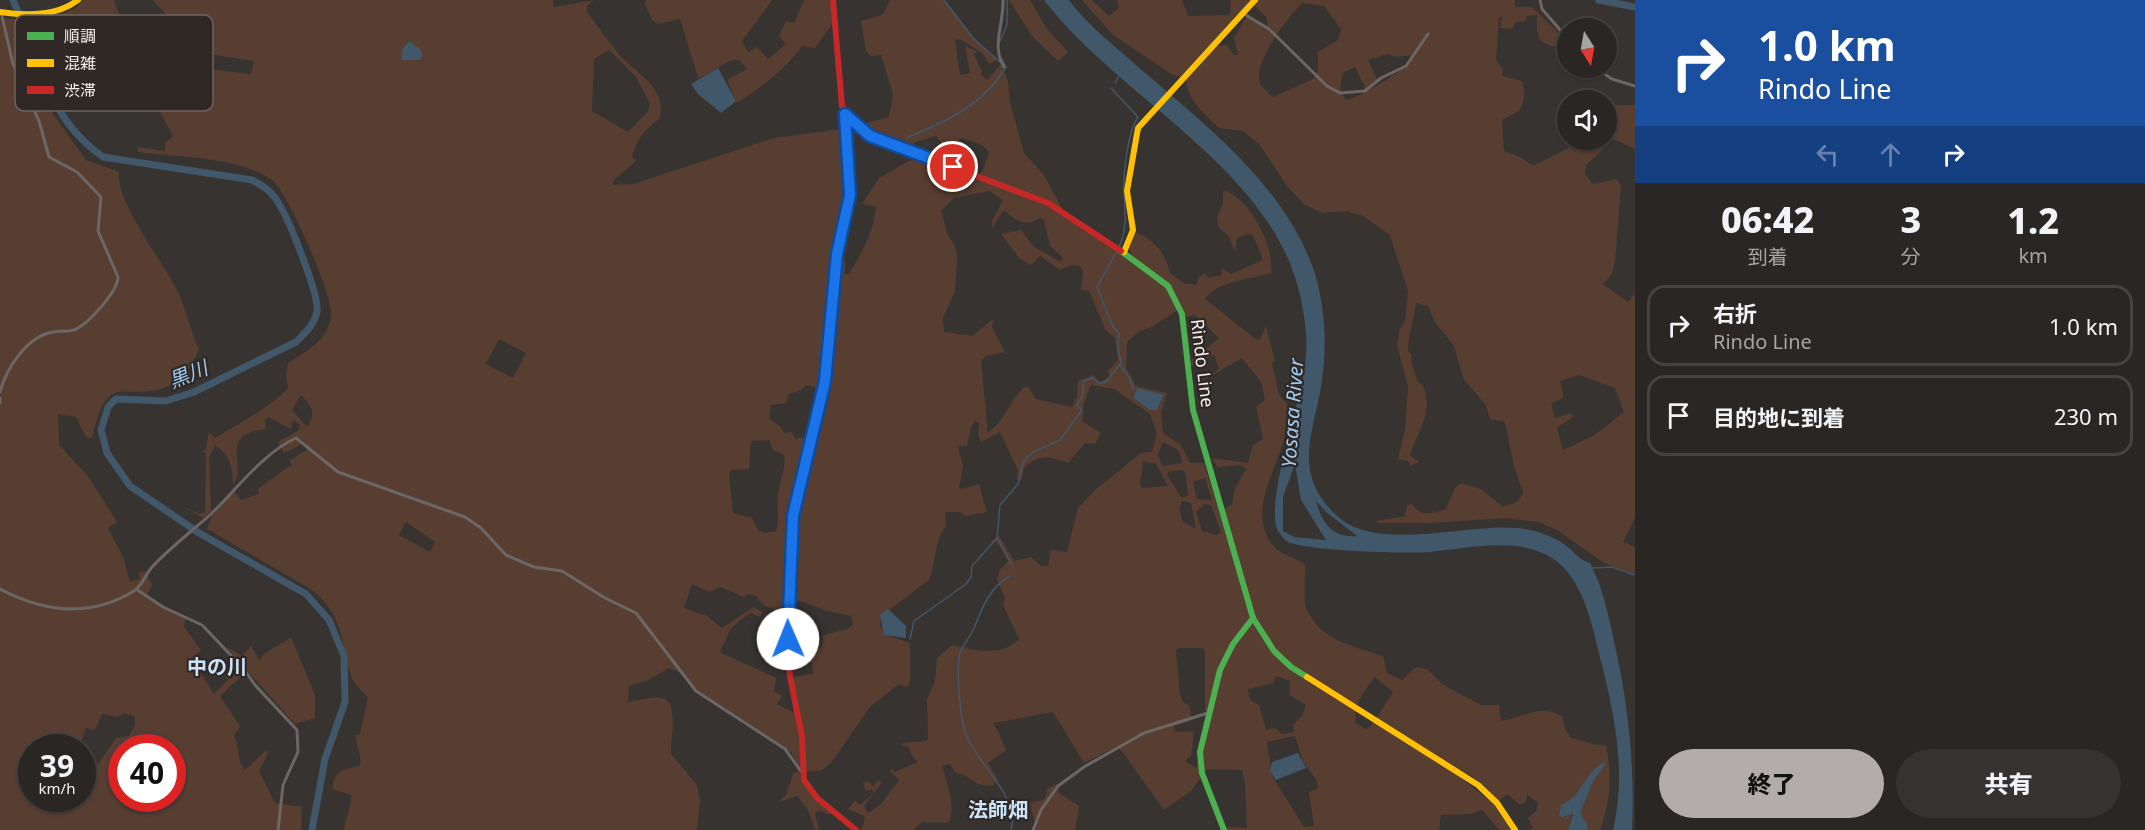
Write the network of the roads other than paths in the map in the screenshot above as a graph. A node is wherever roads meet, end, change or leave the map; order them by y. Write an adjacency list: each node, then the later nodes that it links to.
1 (78, 0): 6 (street)
2 (833, 0): 15 (street)
3 (1003, 0): 10 (street)
4 (1255, 0): 7 (street)
5 (1540, 0): 8 (street)
6 (2, 13): 11 (street)
7 (1244, 14): 9 (street); 16 (street)
8 (1557, 26)
9 (1428, 34)
10 (1004, 67)
11 (15, 68)
12 (1612, 78): 13 (street)
13 (1635, 86)
14 (34, 111): 17 (street)
15 (845, 114): 16 (street, Rindo Line); 24 (street)
16 (1124, 252): 22 (street, Rindo Line)
17 (0, 392)
18 (0, 398): 19 (street)
19 (0, 403)
20 (0, 589): 21 (street)
21 (136, 590): 24 (street); 25 (street)
22 (1253, 618): 23 (street); 29 (street, Rindo Line)
23 (1208, 713): 27 (street); 28 (street)
24 (803, 774): 26 (street)
25 (278, 830)
26 (856, 830)
27 (1033, 830)
28 (1224, 830)
29 (1515, 830)

